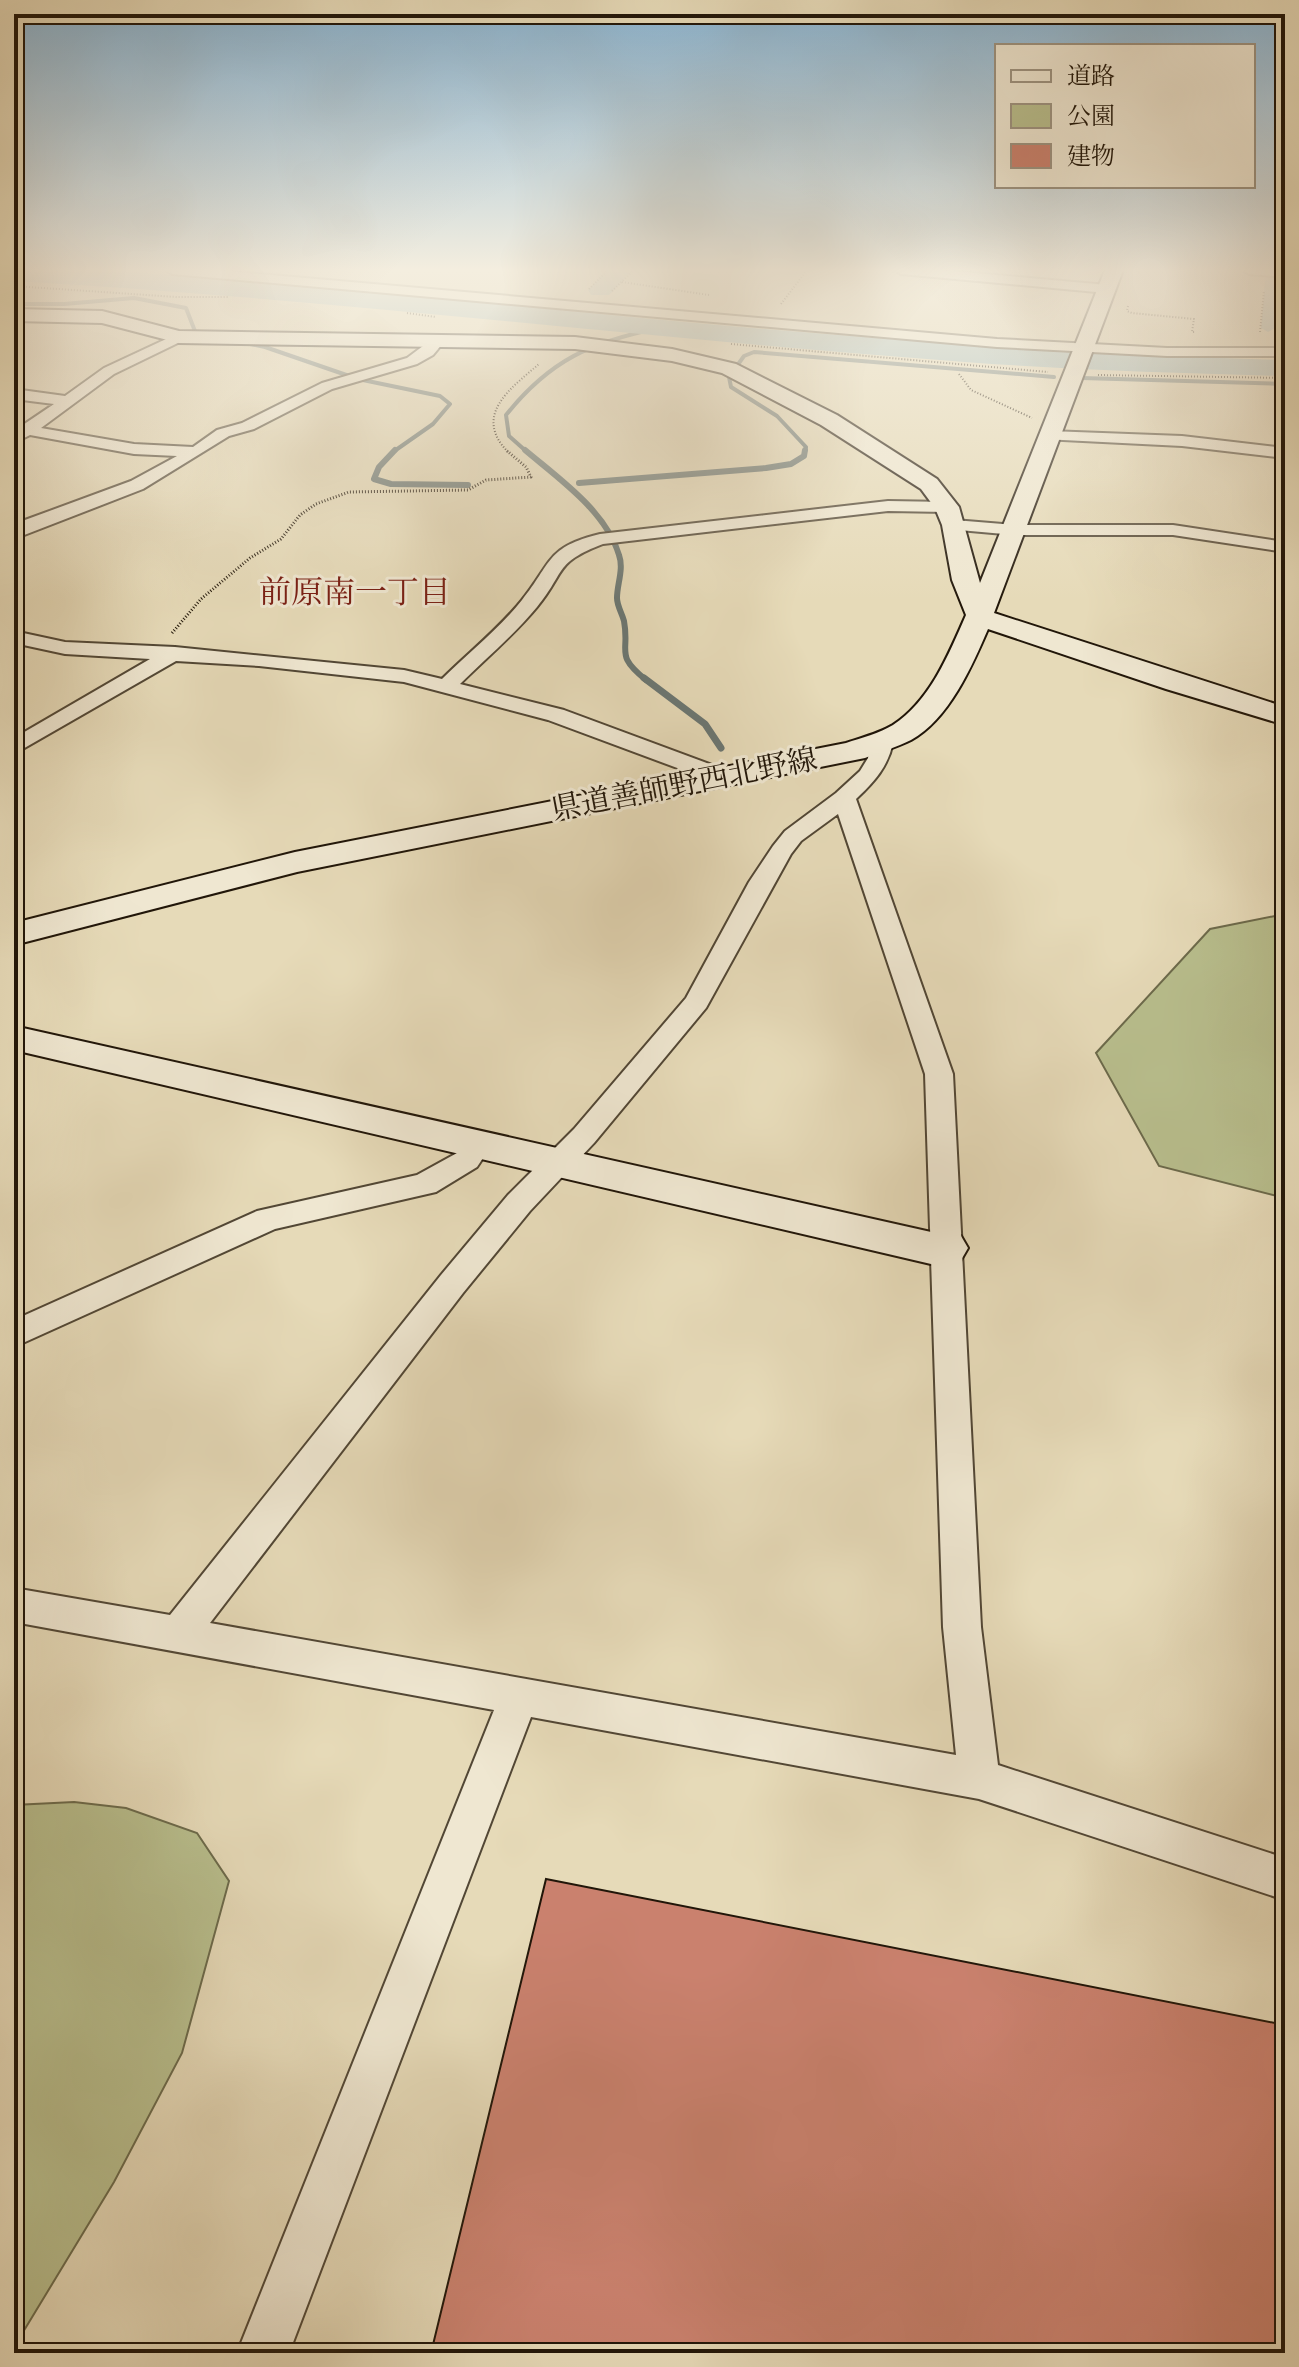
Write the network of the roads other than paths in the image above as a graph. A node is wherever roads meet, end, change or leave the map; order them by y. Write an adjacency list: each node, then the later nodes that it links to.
1 (97, 380): 6 (street)
2 (344, 380): 9 (street)
3 (755, 380): 11 (main road)
4 (1070, 380): 7 (main road, 県道善師野西北野線)
5 (14, 394): 6 (street)
6 (70, 401): 8 (street)
7 (1051, 429): 10 (street); 12 (main road, 県道善師野西北野線)
8 (21, 434): 9 (street)
9 (196, 452): 13 (street)
10 (1285, 453)
11 (951, 516): 12 (street); 15 (main road); 18 (street)
12 (1015, 530): 14 (street); 15 (main road, 県道善師野西北野線)
13 (14, 534)
14 (1285, 547)
15 (980, 617): 19 (main road); 20 (main road, 県道善師野西北野線)
16 (14, 637): 17 (street)
17 (175, 653): 18 (street); 21 (street)
18 (446, 687): 22 (street)
19 (1285, 716)
20 (882, 742): 22 (main road, 県道善師野西北野線); 23 (street)
21 (14, 747)
22 (728, 776): 24 (main road, 県道善師野西北野線)
23 (844, 798): 27 (street); 28 (street)
24 (14, 934)
25 (14, 1038): 26 (main road)
26 (478, 1143): 27 (main road); 29 (street)
27 (561, 1162): 28 (main road); 31 (street)
28 (946, 1248): 33 (street)
29 (14, 1334)
30 (14, 1605): 31 (street)
31 (177, 1636): 32 (street)
32 (519, 1696): 33 (street); 35 (street)
33 (979, 1779): 34 (street)
34 (1285, 1879)
35 (263, 2353)

